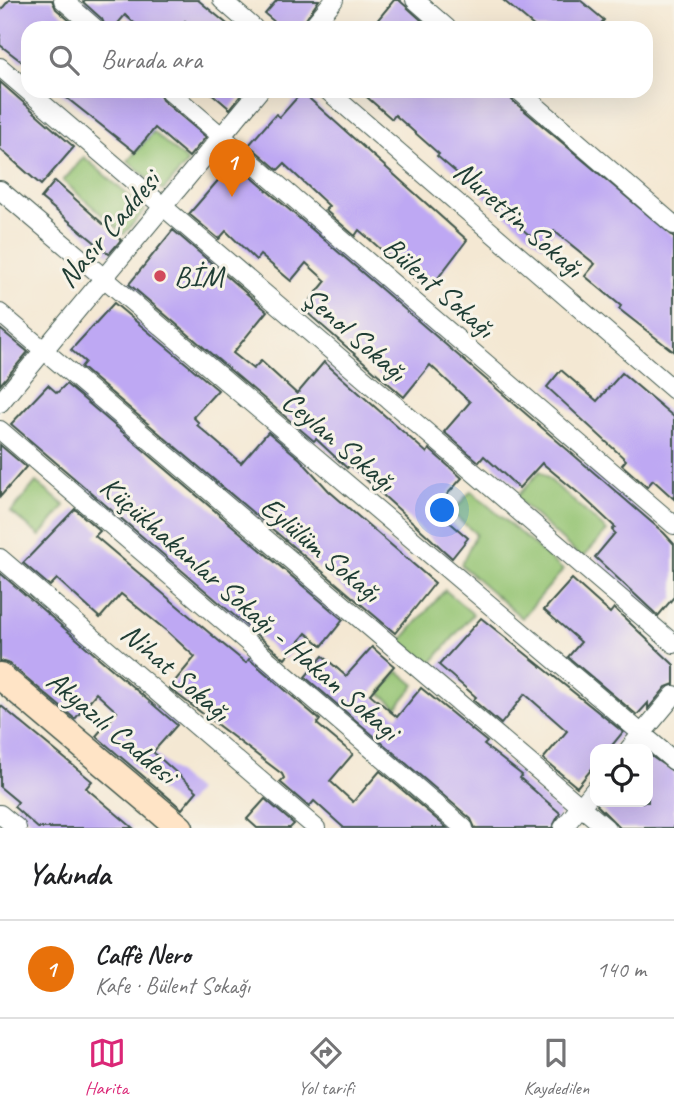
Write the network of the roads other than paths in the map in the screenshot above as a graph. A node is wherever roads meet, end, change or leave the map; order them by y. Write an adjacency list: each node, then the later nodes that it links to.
1 (63, 0): 5 (street)
2 (222, 0): 6 (street)
3 (334, 0): 7 (street)
4 (415, 0): 8 (street)
5 (87, 21)
6 (246, 21)
7 (317, 21)
8 (439, 21)
9 (0, 67): 10 (street, Şenol Sokağı)
10 (21, 85)
11 (36, 98): 18 (street, Şenol Sokağı)
12 (177, 98): 16 (street, Bülent Sokağı)
13 (253, 98): 16 (street, Nasır Caddesi)
14 (336, 98): 23 (street, Nurettin Sokağı)
15 (527, 98): 19 (street)
16 (221, 136): 18 (street, Nasır Caddesi); 26 (street, Bülent Sokağı)
17 (0, 190): 20 (street, Ceylan Sokağı)
18 (163, 207): 20 (street, Nasır Caddesi); 28 (street, Şenol Sokağı)
19 (674, 225)
20 (104, 278): 22 (street, Nasır Caddesi); 31 (street, Ceylan Sokağı)
21 (0, 313): 22 (street, Eylülüm Sokağı)
22 (44, 350): 24 (street, Nasır Caddesi); 35 (street, Eylülüm Sokağı)
23 (674, 390)
24 (0, 404)
25 (0, 430): 40 (street, Küçükhakanlar Sokağı - Hakan Sokagi)
26 (674, 525)
27 (0, 558): 39 (street, Nihat Sokağı)
28 (674, 644)
29 (0, 676): 38 (street, Akyazılı Caddesi)
30 (674, 695): 31 (street)
31 (640, 735): 32 (street); 33 (street, Ceylan Sokağı)
32 (633, 744)
33 (674, 761)
34 (590, 795): 35 (street)
35 (581, 807): 41 (street); 42 (street, Eylülüm Sokağı)
36 (0, 814): 37 (street)
37 (17, 828)
38 (180, 828)
39 (316, 828)
40 (464, 828)
41 (563, 828)
42 (606, 828)

